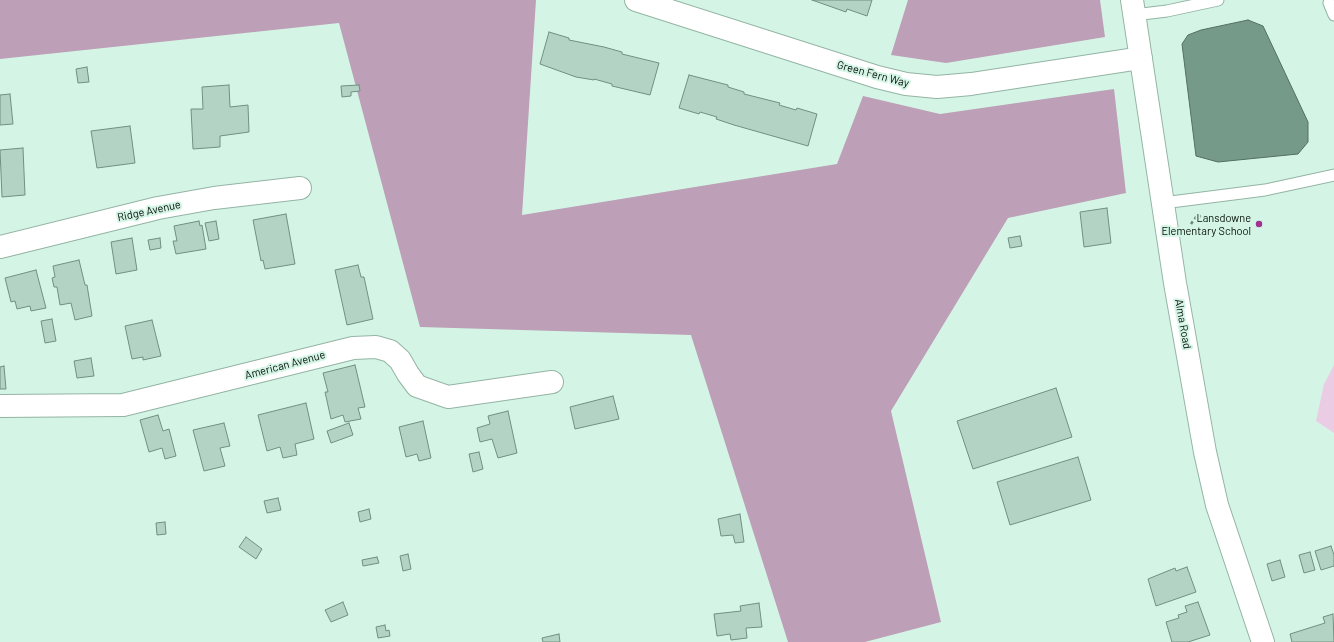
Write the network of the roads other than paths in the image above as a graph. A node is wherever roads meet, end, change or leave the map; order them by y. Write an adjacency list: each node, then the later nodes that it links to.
1 (636, 0): 6 (street, Green Fern Way)
2 (1218, 0): 4 (lane)
3 (1329, 3): 5 (lane)
4 (1133, 8): 6 (street, Alma Road)
5 (1334, 15)
6 (1141, 58): 9 (street, Alma Road)
7 (1334, 175): 9 (lane)
8 (300, 188): 10 (street, Ridge Avenue)
9 (1163, 203): 13 (street, Alma Road)
10 (0, 246)
11 (552, 382): 12 (street, American Avenue)
12 (0, 406)
13 (1262, 642)

